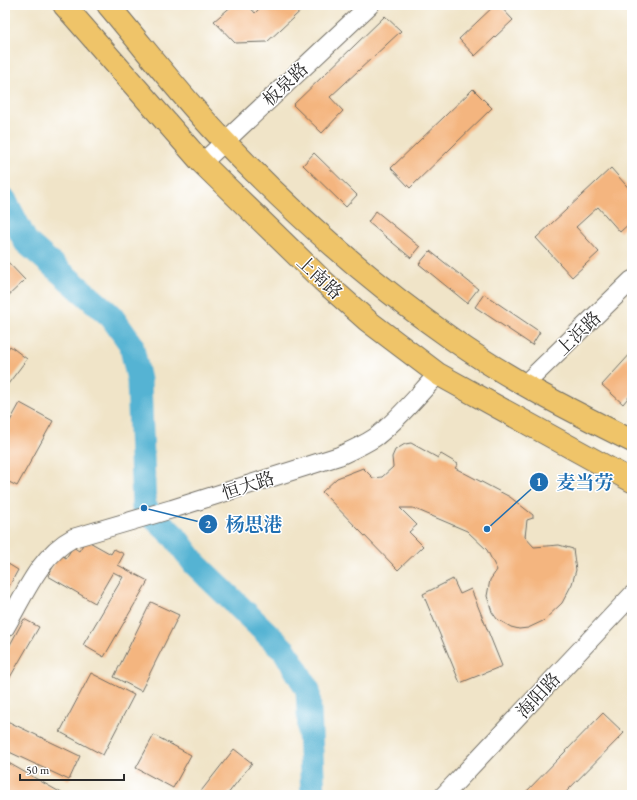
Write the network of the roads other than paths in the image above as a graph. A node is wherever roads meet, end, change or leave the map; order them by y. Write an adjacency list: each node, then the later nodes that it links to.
1 (64, 5): 5 (main road, 上南路)
2 (108, 5): 4 (main road, 上南路)
3 (370, 5): 4 (street, 板泉路)
4 (224, 141): 5 (street, 板泉路); 8 (main road, 上南路)
5 (202, 164): 7 (main road, 上南路)
6 (632, 280): 8 (street, 上浜路)
7 (438, 374): 10 (main road, 上南路); 12 (street, 恒大路)
8 (523, 386): 9 (main road, 上南路)
9 (632, 441)
10 (632, 481)
11 (632, 595): 13 (street, 海阳路)
12 (5, 628)
13 (444, 795)

